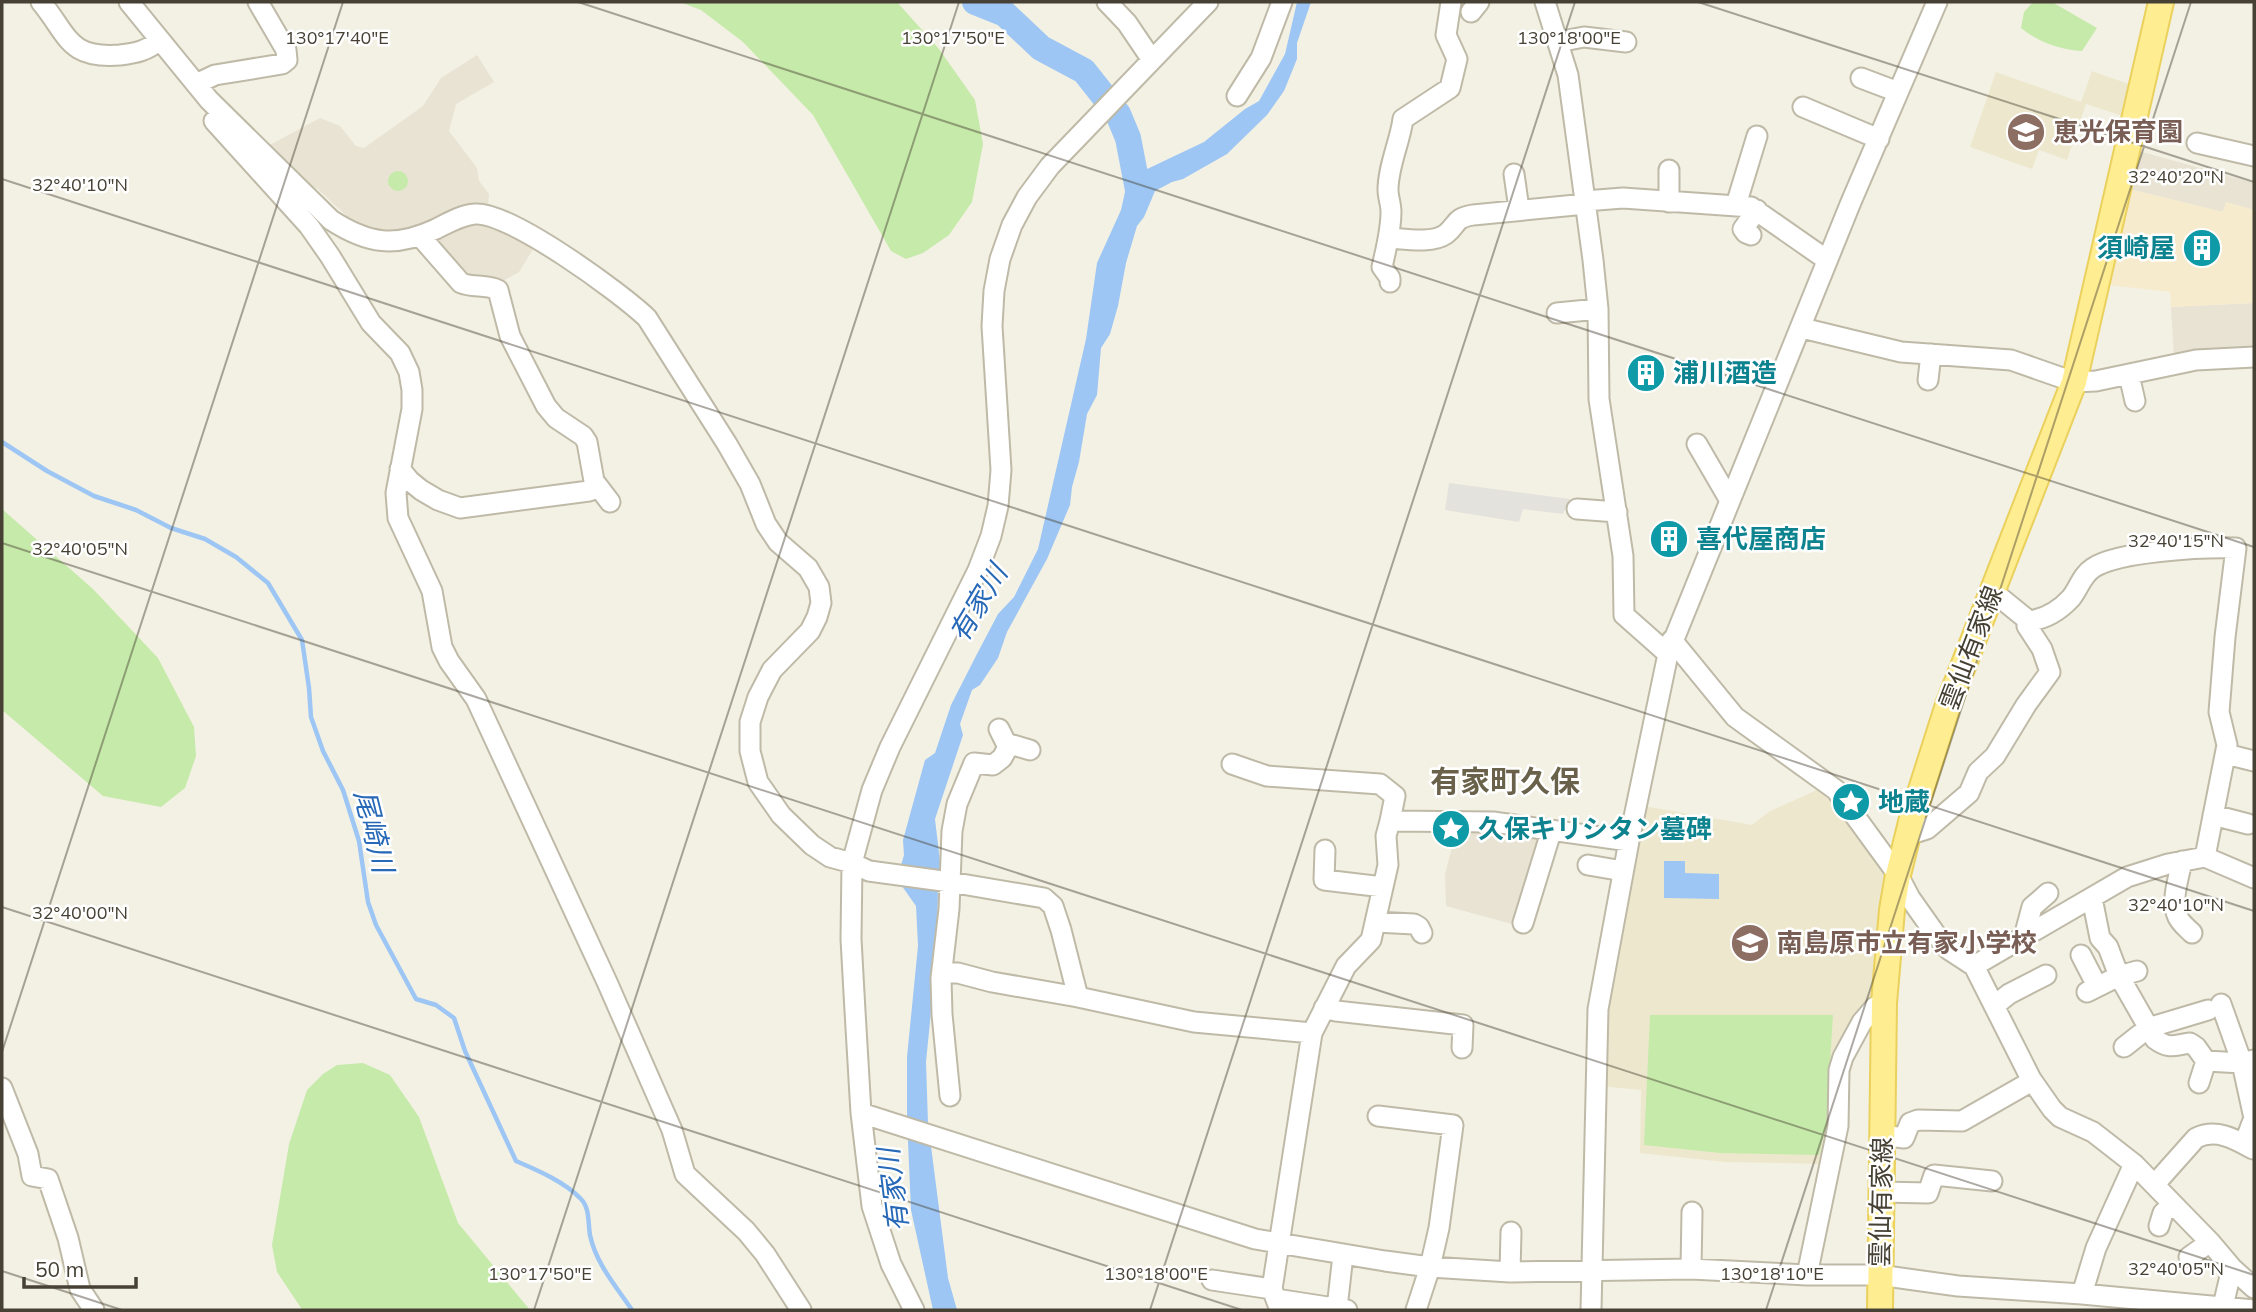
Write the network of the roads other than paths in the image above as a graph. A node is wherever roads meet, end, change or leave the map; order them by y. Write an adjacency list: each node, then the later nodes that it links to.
1 (41, 2): 13 (street)
2 (129, 2): 13 (street)
3 (258, 2): 18 (street)
4 (1107, 2): 16 (street)
5 (1208, 2): 16 (street)
6 (1282, 2): 20 (street)
7 (1451, 2): 36 (street)
8 (1545, 2): 12 (street)
9 (1556, 2): 12 (street)
10 (1937, 2): 19 (street)
11 (2161, 2): 46 (main road, 雲仙有家線)
12 (1551, 21): 14 (street)
13 (160, 40): 18 (street)
14 (1558, 42): 15 (street); 29 (street)
15 (1626, 42)
16 (1152, 60): 71 (street)
17 (1861, 78): 19 (street)
18 (196, 84): 21 (street)
19 (1898, 92): 24 (street)
20 (1237, 96)
21 (209, 100): 35 (street); 49 (street)
22 (1803, 107): 24 (street)
23 (1757, 136): 31 (street)
24 (1879, 139): 37 (street)
25 (2197, 143): 26 (street)
26 (2254, 156)
27 (1669, 170): 30 (street)
28 (1514, 174): 32 (street)
29 (1586, 202): 30 (street); 32 (street); 39 (street)
30 (1670, 202): 31 (street)
31 (1736, 205): 33 (street)
32 (1519, 209): 36 (street)
33 (1757, 210): 34 (street); 37 (street)
34 (1751, 234)
35 (420, 236): 49 (street); 71 (street)
36 (1389, 238): 38 (street)
37 (1827, 260): 41 (street)
38 (1390, 282)
39 (1598, 310): 40 (street); 52 (street)
40 (1557, 313)
41 (1802, 328): 42 (street); 50 (street)
42 (1931, 354): 45 (street); 46 (street)
43 (2254, 357): 44 (street)
44 (2129, 375): 46 (street); 47 (street)
45 (1928, 380)
46 (2074, 382): 53 (main road, 雲仙有家線)
47 (2135, 401)
48 (1696, 444): 50 (street)
49 (400, 469): 134 (street)
50 (1729, 499): 55 (street)
51 (1577, 509): 52 (street)
52 (1617, 512): 55 (street)
53 (1992, 591): 54 (street); 66 (main road, 雲仙有家線)
54 (2029, 621): 59 (street); 66 (street)
55 (1670, 647): 67 (street); 74 (street)
56 (999, 729): 57 (street)
57 (1008, 747): 58 (street); 76 (street)
58 (1030, 750)
59 (2226, 754): 60 (street); 62 (street)
60 (2254, 761)
61 (1232, 764): 63 (street)
62 (2213, 815): 64 (street); 69 (street)
63 (1390, 821): 65 (street); 77 (street)
64 (2248, 824)
65 (1551, 832): 67 (street); 81 (street)
66 (1908, 835): 74 (main road, 雲仙有家線)
67 (1629, 841): 73 (street)
68 (1325, 850): 77 (street)
69 (2205, 857): 70 (street); 75 (street)
70 (2182, 861): 79 (street); 83 (street)
71 (852, 863): 76 (street); 104 (street)
72 (1588, 865): 73 (street)
73 (1623, 871): 123 (street)
74 (1898, 875): 86 (street); 91 (main road, 雲仙有家線)
75 (2254, 878)
76 (947, 881): 87 (street); 90 (street)
77 (1383, 887): 80 (street)
78 (2048, 893): 84 (street)
79 (2092, 898): 84 (street); 85 (street)
80 (1375, 922): 82 (street); 93 (street)
81 (1522, 923)
82 (1422, 933)
83 (2192, 933)
84 (2024, 937): 86 (street)
85 (2108, 947): 88 (street); 88 (street)
86 (1974, 966): 92 (street)
87 (943, 973): 90 (street); 103 (street)
88 (2128, 973): 95 (street)
89 (2046, 975): 92 (street)
90 (1078, 996): 94 (street)
91 (1884, 1003): 106 (main road, 雲仙有家線); 125 (street)
92 (1994, 1006): 100 (street)
93 (1324, 1008): 94 (street); 97 (street)
94 (1312, 1033): 117 (street)
95 (2151, 1034): 96 (street); 98 (street); 99 (street)
96 (2124, 1047)
97 (1462, 1048)
98 (2206, 1061): 99 (street); 101 (street)
99 (2248, 1062): 107 (street)
100 (2031, 1079): 106 (street); 108 (street)
101 (2199, 1083)
102 (2, 1088): 133 (street)
103 (950, 1096)
104 (870, 1116): 117 (street); 135 (street)
105 (1378, 1116): 120 (street)
106 (1882, 1135): 111 (main road, 雲仙有家線)
107 (2249, 1147): 110 (street)
108 (2134, 1164): 110 (street); 129 (street)
109 (1992, 1181): 111 (street)
110 (2155, 1184): 112 (street)
111 (1881, 1192): 126 (main road, 雲仙有家線)
112 (2173, 1203): 114 (street); 116 (street)
113 (1692, 1212): 122 (street)
114 (2159, 1226)
115 (1511, 1233): 124 (street)
116 (2210, 1242): 119 (street); 121 (street)
117 (1278, 1244): 118 (street); 130 (street)
118 (1343, 1255): 120 (street); 132 (street)
119 (2189, 1257)
120 (1430, 1267): 124 (street); 136 (street)
121 (2232, 1268): 128 (street); 131 (street)
122 (1691, 1269): 123 (street); 125 (street)
123 (1591, 1270): 124 (street); 137 (street)
124 (1510, 1272)
125 (1807, 1275): 126 (street)
126 (1880, 1275): 129 (street); 138 (main road, 雲仙有家線)
127 (1212, 1280): 130 (street)
128 (2254, 1288)
129 (2076, 1299): 131 (street)
130 (1276, 1300): 132 (street)
131 (2220, 1308): 139 (street)
132 (1342, 1309)
133 (94, 1310)
134 (801, 1310)
135 (914, 1310)
136 (1416, 1310)
137 (1591, 1310)
138 (1880, 1310)
139 (2254, 1310)

